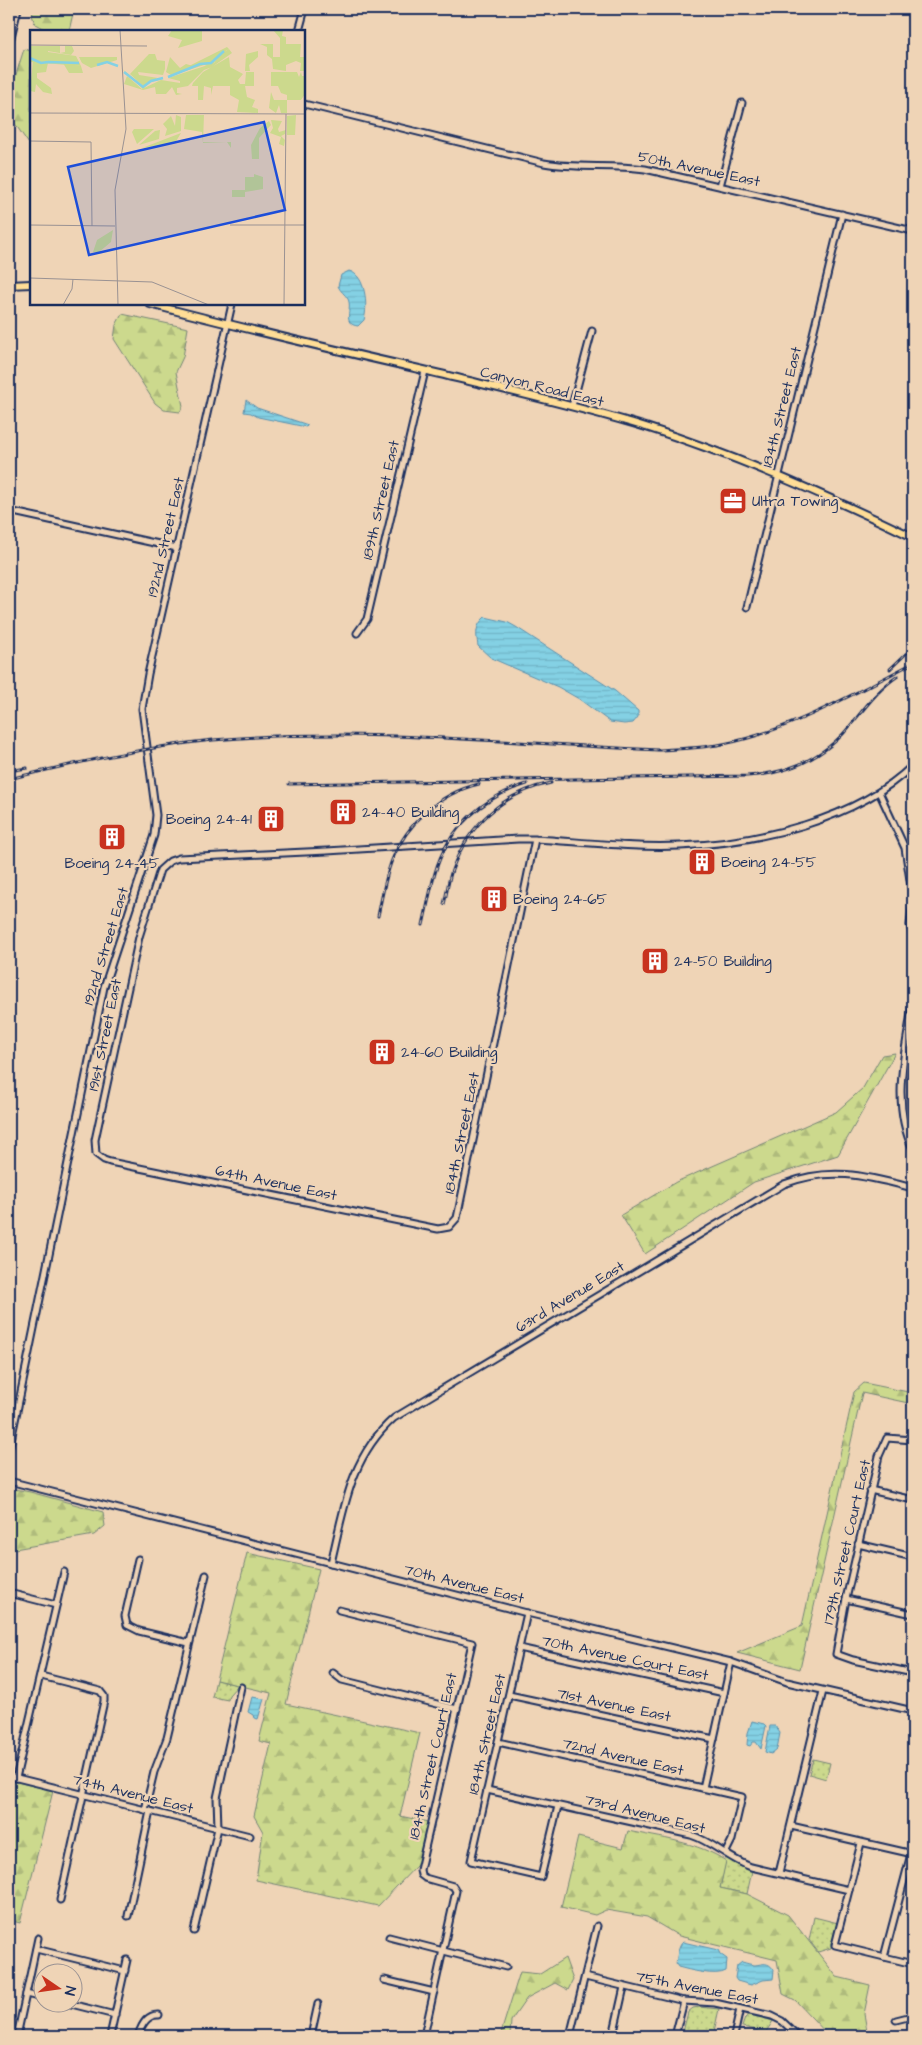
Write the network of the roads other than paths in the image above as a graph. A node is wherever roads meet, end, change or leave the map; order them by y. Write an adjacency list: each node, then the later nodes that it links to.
1 (18, 9): 4 (street)
2 (305, 9): 3 (street)
3 (299, 30)
4 (9, 45)
5 (742, 103): 7 (street)
6 (305, 104): 7 (street, 50th Avenue East)
7 (720, 186): 8 (street, 50th Avenue East)
8 (842, 214): 9 (street, 50th Avenue East); 18 (street, 184th Street East)
9 (913, 231)
10 (30, 284): 11 (main road)
11 (9, 285)
12 (154, 305): 14 (main road, Canyon Road East)
13 (232, 305): 14 (street, 192nd Street East)
14 (228, 324): 16 (main road, Canyon Road East); 21 (street, 192nd Street East)
15 (592, 331): 17 (street)
16 (425, 371): 17 (main road, Canyon Road East); 23 (street, 189th Street East)
17 (572, 406): 18 (main road, Canyon Road East)
18 (778, 476): 20 (main road, Canyon Road East); 22 (street, 184th Street East)
19 (9, 510): 21 (street)
20 (913, 537)
21 (177, 548): 35 (street, 192nd Street East)
22 (747, 606)
23 (357, 633)
24 (913, 765): 25 (street)
25 (879, 792): 26 (street); 27 (street)
26 (536, 839): 31 (street, 191st Street East); 33 (street, 184th Street East)
27 (913, 899): 28 (street)
28 (913, 937)
29 (913, 1000): 30 (street)
30 (913, 1149)
31 (96, 1154): 33 (street, 64th Avenue East)
32 (913, 1188): 42 (street, 63rd Avenue East)
33 (451, 1225)
34 (913, 1440): 37 (street, 179th Street Court East)
35 (9, 1450)
36 (9, 1481): 42 (street, 70th Avenue East)
37 (870, 1490): 38 (street); 39 (street, 179th Street Court East)
38 (913, 1500)
39 (858, 1544): 40 (street); 46 (street, 179th Street Court East)
40 (913, 1557)
41 (138, 1559): 51 (street)
42 (331, 1563): 49 (street, 70th Avenue East)
43 (64, 1572): 47 (street)
44 (206, 1575): 51 (street)
45 (9, 1593): 47 (street)
46 (846, 1599): 50 (street); 55 (street, 179th Street Court East)
47 (56, 1605): 56 (street)
48 (339, 1610): 61 (street, 184th Street Court East)
49 (527, 1613): 52 (street, 184th Street East); 53 (street, 70th Avenue East)
50 (913, 1614)
51 (189, 1643): 71 (street)
52 (519, 1648): 59 (street, 70th Avenue Court East); 60 (street, 184th Street East)
53 (732, 1662): 58 (street, 70th Avenue East); 59 (street)
54 (333, 1673): 61 (street)
55 (913, 1673)
56 (41, 1676): 66 (street); 69 (street)
57 (241, 1687): 73 (street)
58 (823, 1691): 62 (street, 70th Avenue East); 72 (street)
59 (724, 1693): 63 (street)
60 (509, 1695): 63 (street, 71st Avenue East); 64 (street, 184th Street East)
61 (457, 1709): 87 (street, 184th Street Court East)
62 (913, 1711)
63 (714, 1740): 67 (street)
64 (498, 1742): 67 (street, 72nd Avenue East); 68 (street, 184th Street East)
65 (9, 1776): 66 (street, 74th Avenue East)
66 (16, 1778): 69 (street, 74th Avenue East)
67 (703, 1788): 76 (street, 72nd Avenue East)
68 (487, 1790): 70 (street, 73rd Avenue East); 70 (street, 184th Street East)
69 (84, 1794): 71 (street, 74th Avenue East); 80 (street)
70 (558, 1806): 76 (street, 73rd Avenue East)
71 (147, 1811): 73 (street, 74th Avenue East); 81 (street)
72 (790, 1826): 75 (street); 78 (street)
73 (218, 1828): 74 (street, 74th Avenue East); 83 (street)
74 (250, 1836)
75 (862, 1843): 77 (street); 79 (street)
76 (726, 1852): 78 (street, 73rd Avenue East)
77 (912, 1854): 88 (street)
78 (779, 1873): 79 (street, 73rd Avenue East)
79 (849, 1890): 88 (street)
80 (60, 1900)
81 (128, 1916)
82 (597, 1926): 93 (street)
83 (194, 1931)
84 (389, 1937): 87 (street)
85 (38, 1938): 86 (street)
86 (36, 1949): 92 (street); 97 (street)
87 (444, 1950): 91 (street); 96 (street)
88 (884, 1957): 90 (street)
89 (128, 1960): 92 (street)
90 (913, 1964)
91 (506, 1967)
92 (125, 1971): 103 (street)
93 (585, 1977): 95 (street, 75th Avenue East); 112 (street)
94 (384, 1980): 96 (street)
95 (624, 1987): 99 (street, 75th Avenue East); 113 (street)
96 (434, 1992): 111 (street)
97 (26, 1994): 98 (street); 107 (street)
98 (32, 1996)
99 (684, 2001): 102 (street, 75th Avenue East); 114 (street)
100 (318, 2004): 110 (street)
101 (82, 2006): 103 (street)
102 (740, 2009): 115 (street); 116 (street, 75th Avenue East)
103 (115, 2014): 108 (street)
104 (159, 2015): 109 (street)
105 (913, 2018): 106 (street)
106 (896, 2020)
107 (17, 2036)
108 (110, 2036)
109 (138, 2036)
110 (311, 2036)
111 (424, 2036)
112 (570, 2036)
113 (613, 2036)
114 (676, 2036)
115 (734, 2036)
116 (798, 2036)

